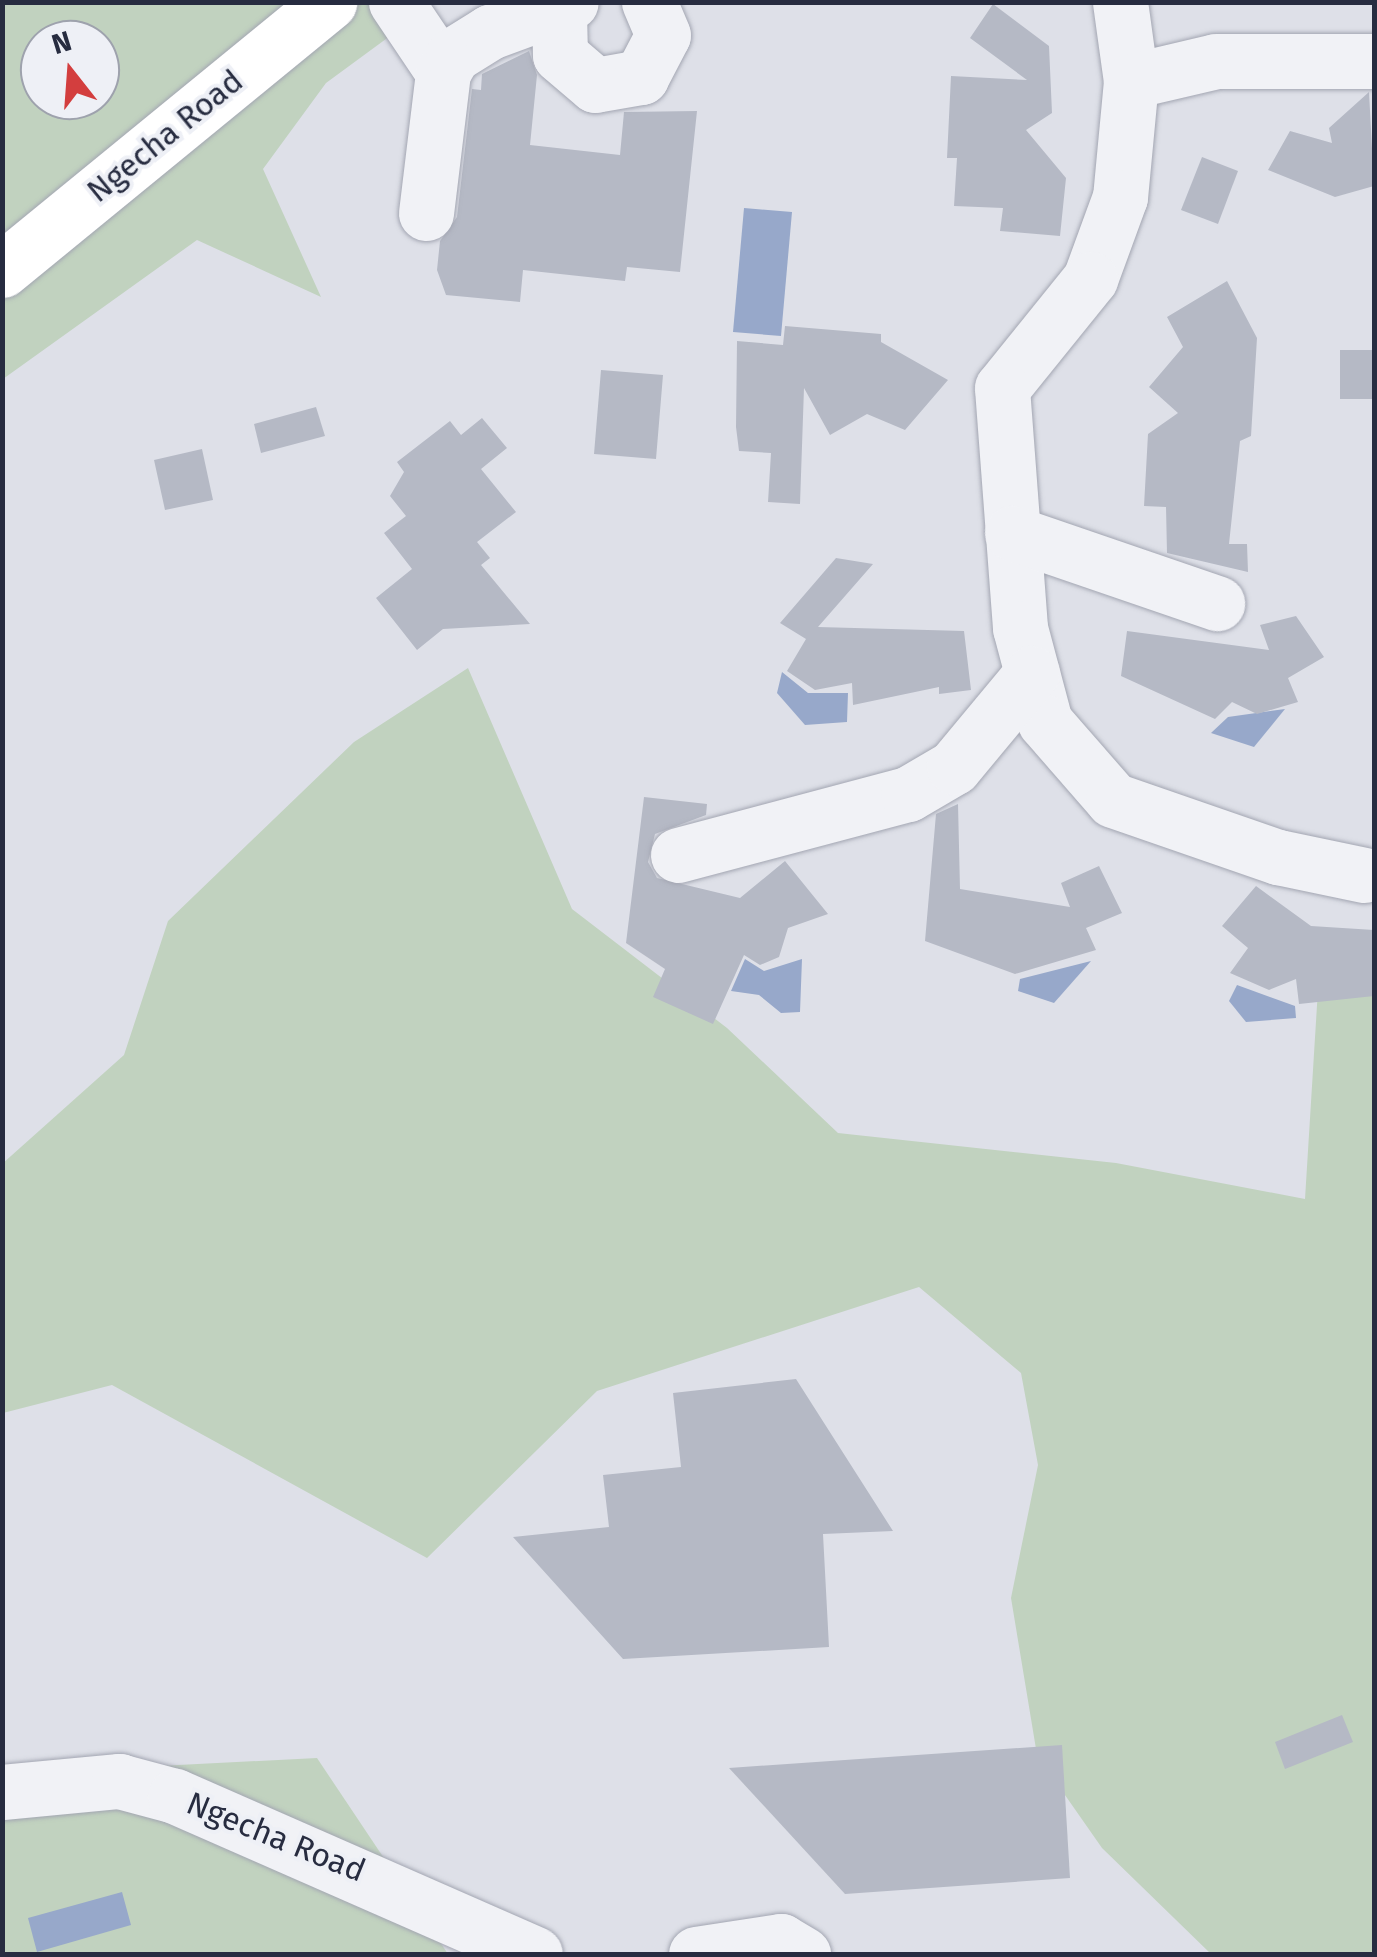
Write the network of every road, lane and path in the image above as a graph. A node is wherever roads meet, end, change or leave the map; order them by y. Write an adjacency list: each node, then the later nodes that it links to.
1 (329, 2): 10 (main road, Ngecha Road)
2 (396, 2): 7 (street)
3 (648, 2): 5 (street)
4 (1120, 2): 8 (street)
5 (565, 7): 7 (street)
6 (1374, 61): 8 (street)
7 (443, 72): 9 (street)
8 (1131, 82): 11 (street)
9 (426, 213)
10 (2, 270)
11 (1012, 533): 12 (street); 13 (street)
12 (1217, 603)
13 (1032, 673): 14 (street); 15 (street)
14 (678, 855)
15 (1364, 875)
16 (2, 1792): 17 (street, Ngecha Road)
17 (535, 1954)
18 (696, 1954): 19 (street)
19 (803, 1954)

